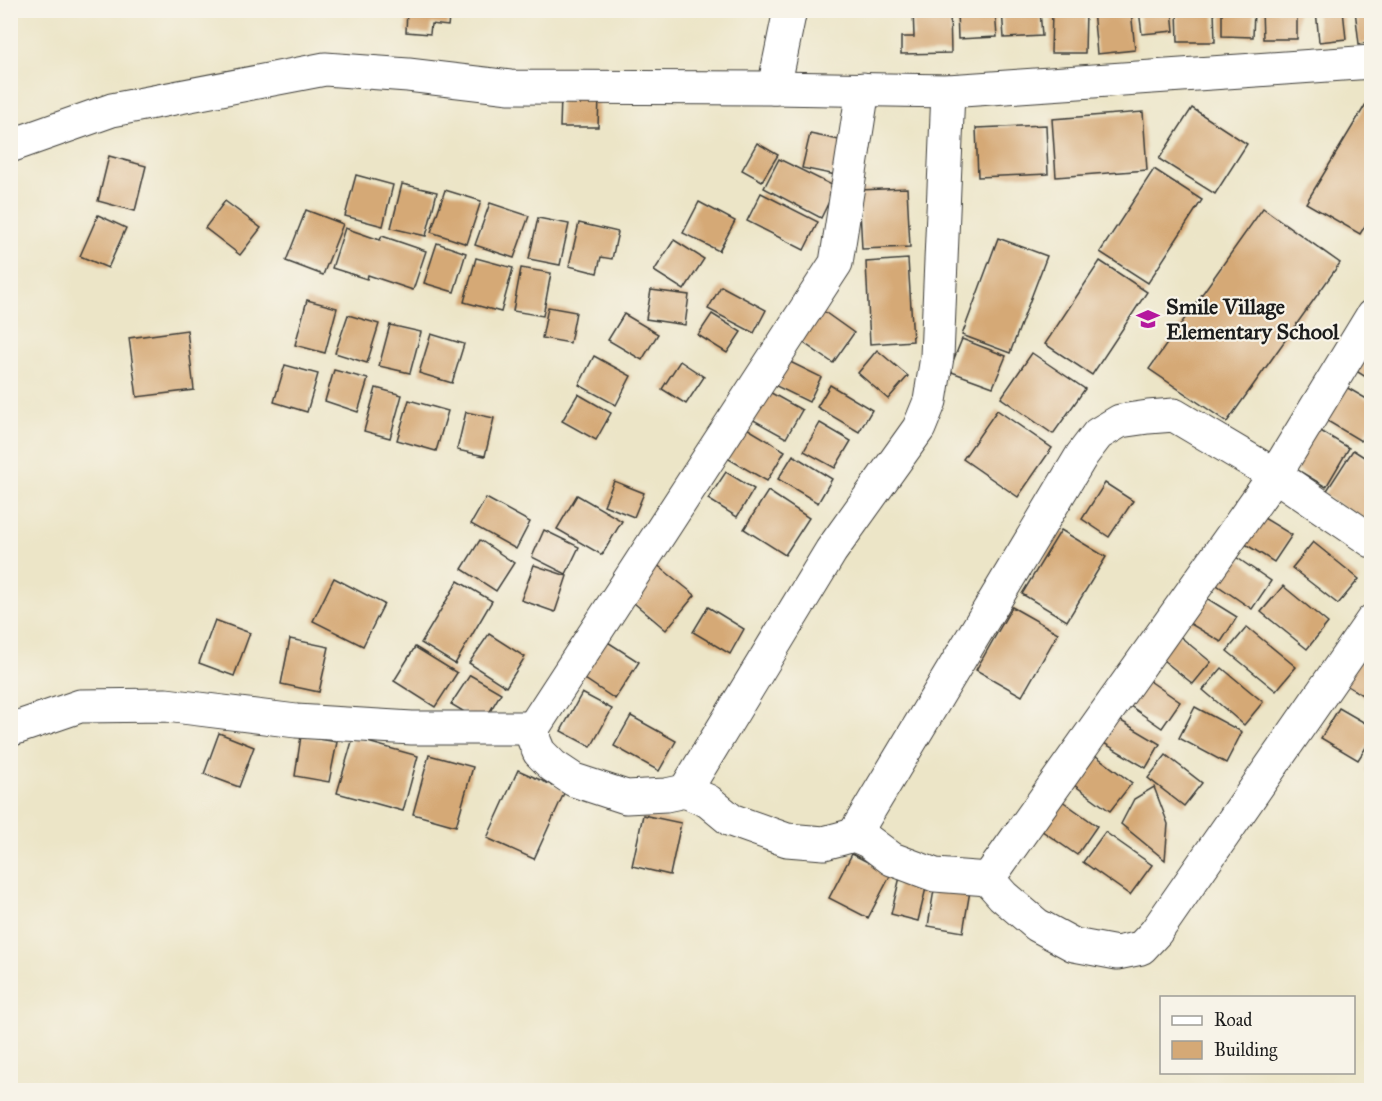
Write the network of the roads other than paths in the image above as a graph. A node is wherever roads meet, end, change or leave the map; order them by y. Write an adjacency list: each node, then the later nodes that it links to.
1 (790, 10): 3 (street)
2 (1371, 62): 5 (street)
3 (774, 88): 4 (street); 6 (street)
4 (863, 89): 5 (street); 11 (street)
5 (948, 91): 13 (street)
6 (10, 146)
7 (1371, 316): 8 (street)
8 (1275, 475): 9 (street); 14 (street); 15 (street)
9 (1371, 541)
10 (1371, 621): 15 (street)
11 (533, 728): 12 (street); 13 (street)
12 (10, 730)
13 (685, 791): 14 (street)
14 (854, 835): 15 (street)
15 (988, 879)

